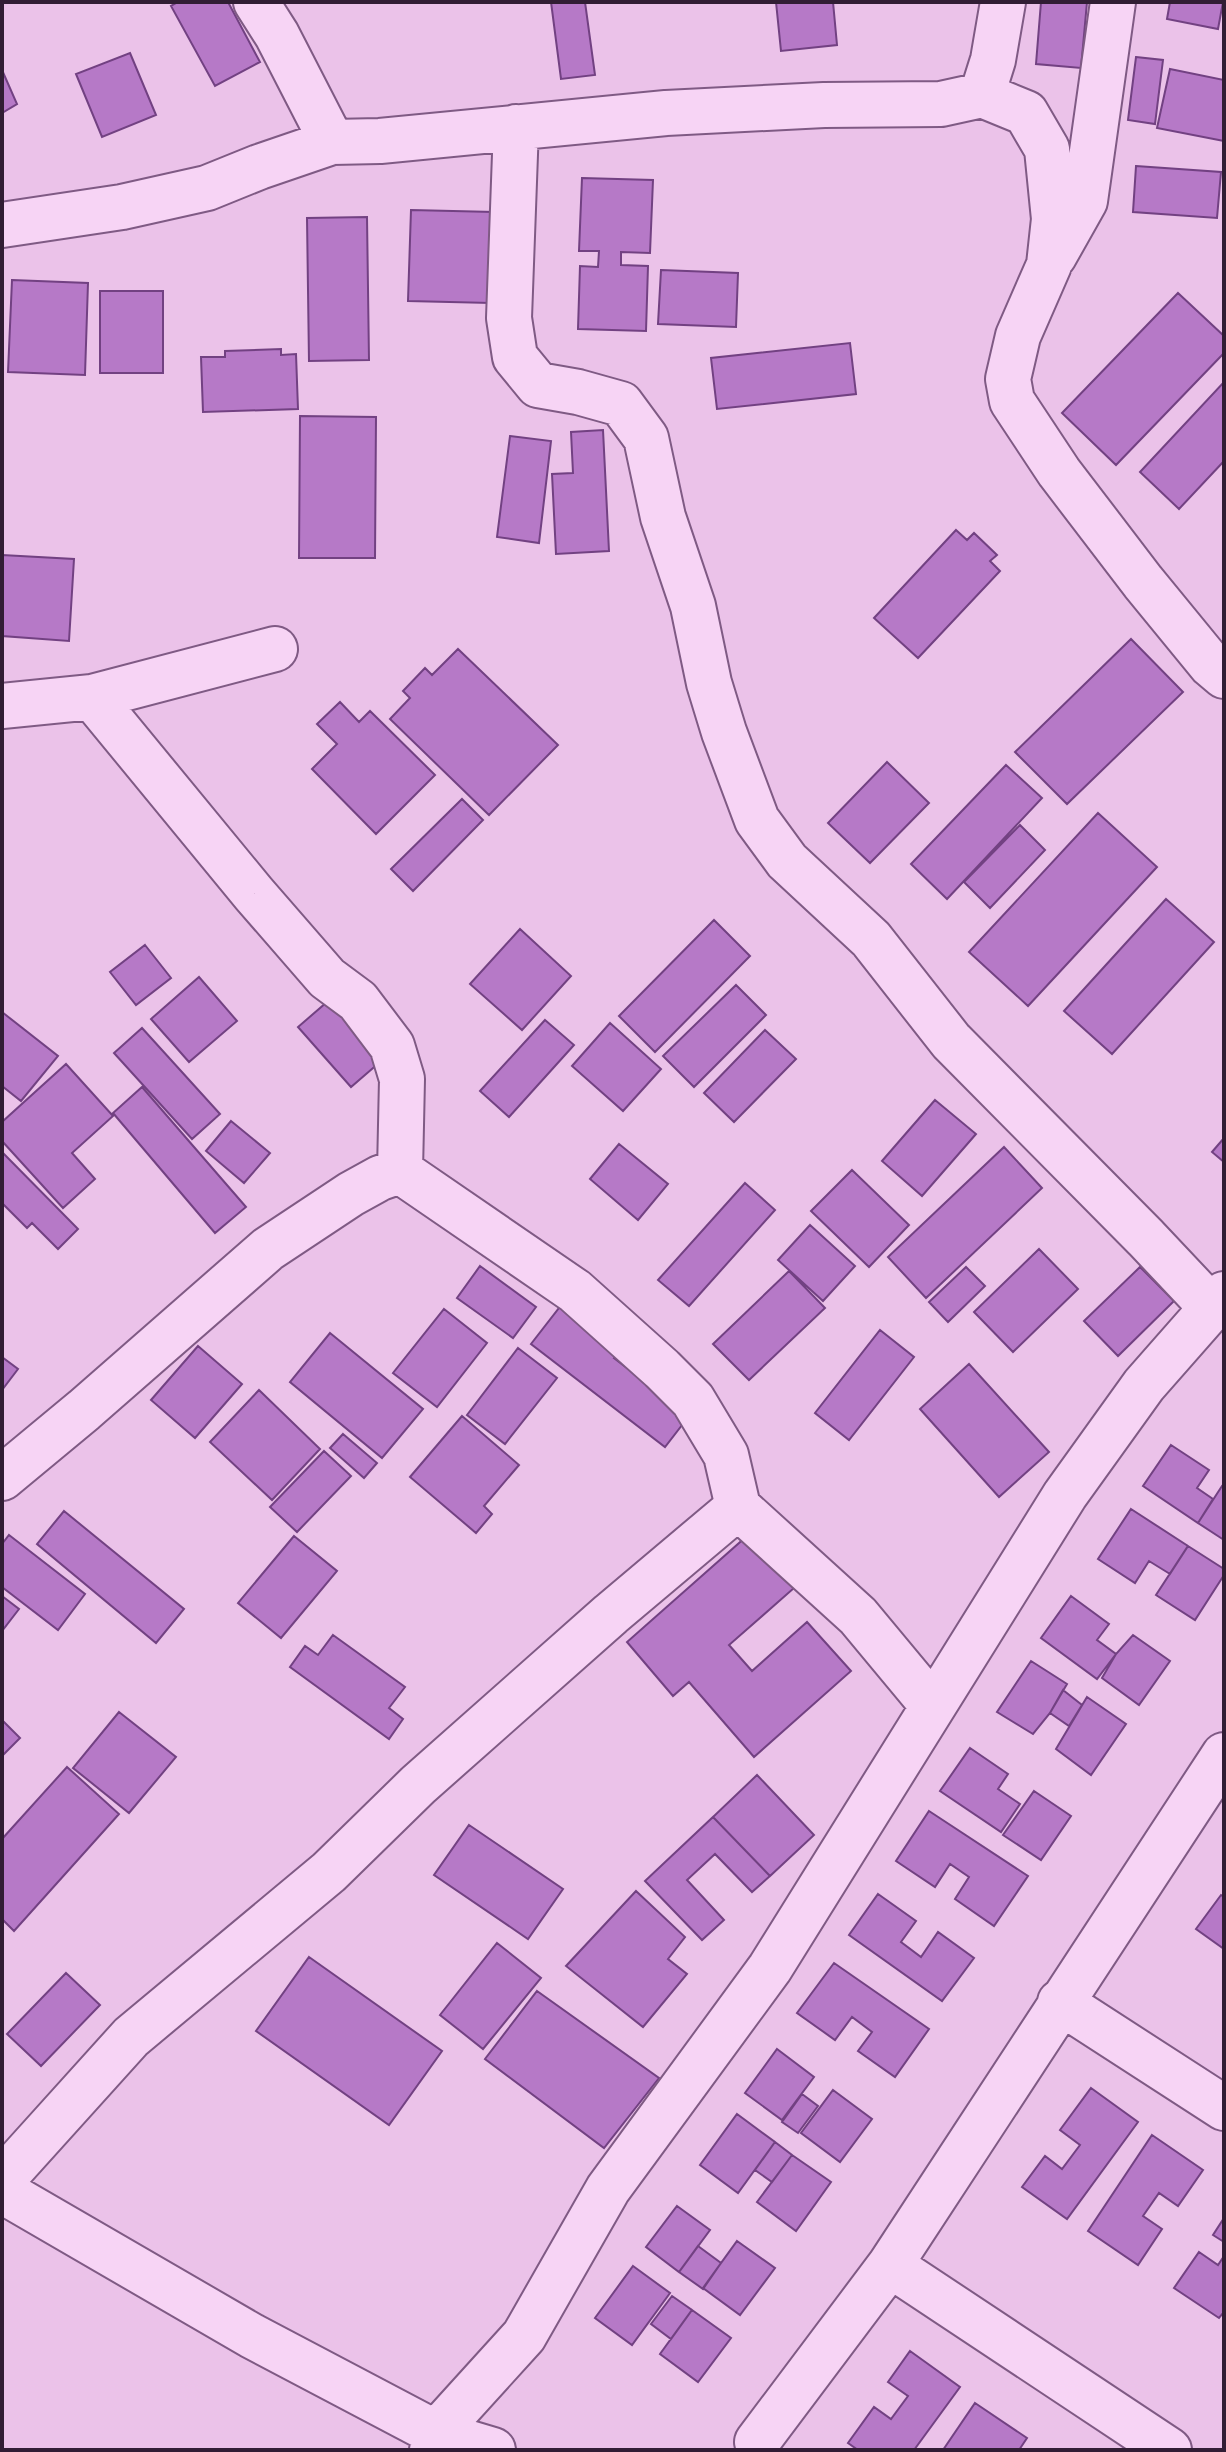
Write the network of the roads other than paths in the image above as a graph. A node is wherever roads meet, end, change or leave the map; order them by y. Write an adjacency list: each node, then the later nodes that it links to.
1 (256, 2): 6 (street)
2 (1003, 2): 4 (street)
3 (1113, 2): 8 (street)
4 (982, 95): 5 (street); 8 (street)
5 (516, 127): 6 (street); 14 (street)
6 (332, 142): 7 (street)
7 (2, 225)
8 (1049, 265): 10 (street)
9 (275, 649): 11 (street)
10 (1224, 676)
11 (92, 697): 12 (street); 13 (street)
12 (2, 706)
13 (400, 1171): 15 (street); 16 (street)
14 (1217, 1301): 17 (street)
15 (2, 1478)
16 (738, 1507): 17 (street); 21 (street)
17 (932, 1705): 24 (street)
18 (1224, 1755): 19 (street)
19 (1060, 2002): 20 (street); 23 (street)
20 (1224, 2108)
21 (2, 2180)
22 (2, 2191): 24 (street)
23 (890, 2265): 25 (street); 27 (street)
24 (434, 2442): 26 (street)
25 (757, 2442)
26 (493, 2450)
27 (1169, 2450)

